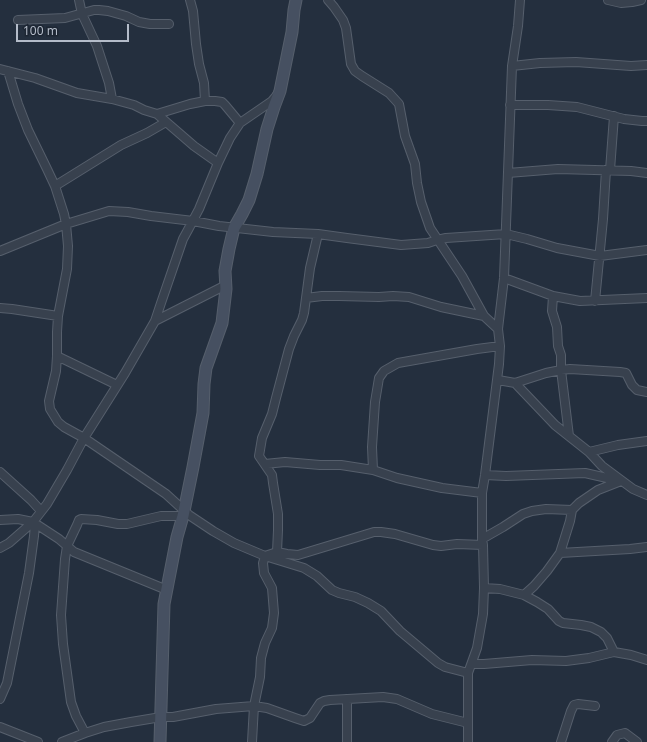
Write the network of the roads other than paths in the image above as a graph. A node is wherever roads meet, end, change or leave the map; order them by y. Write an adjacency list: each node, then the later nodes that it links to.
1 (79, 0): 8 (street)
2 (190, 0): 16 (street)
3 (296, 0): 14 (street)
4 (328, 0): 33 (street)
5 (520, 0): 12 (street)
6 (608, 0): 7 (street)
7 (641, 0)
8 (82, 14): 9 (street); 10 (street); 15 (street)
9 (18, 20)
10 (169, 24)
11 (647, 65): 12 (street)
12 (512, 66): 17 (street)
13 (4, 70): 15 (street); 27 (street)
14 (280, 91): 22 (street); 30 (street)
15 (112, 99): 18 (street)
16 (206, 101): 18 (street); 22 (street)
17 (510, 105): 19 (street); 25 (street)
18 (157, 114): 21 (street)
19 (614, 116): 20 (street); 24 (street)
20 (647, 121)
21 (166, 122): 23 (street); 27 (street)
22 (240, 123): 23 (street)
23 (218, 163): 28 (street)
24 (608, 170): 25 (street); 26 (street); 36 (street)
25 (508, 173): 32 (street)
26 (647, 173)
27 (55, 186): 29 (street)
28 (193, 221): 29 (street); 30 (street); 46 (street)
29 (66, 224): 35 (street); 44 (street)
30 (234, 228): 31 (street); 38 (street)
31 (318, 234): 33 (street); 40 (street)
32 (506, 234): 33 (street); 36 (street); 37 (street)
33 (437, 240): 45 (street)
34 (647, 250): 36 (street)
35 (0, 251)
36 (600, 256): 42 (street)
37 (504, 278): 39 (street); 47 (street)
38 (226, 285): 46 (street); 68 (street)
39 (553, 296): 42 (street); 50 (street)
40 (306, 298): 45 (street); 59 (street)
41 (647, 298): 42 (street)
42 (595, 301)
43 (0, 308): 44 (street)
44 (58, 316): 49 (street)
45 (484, 316): 47 (street)
46 (155, 320): 53 (street)
47 (498, 328): 48 (street)
48 (500, 346): 51 (street); 60 (street)
49 (57, 356): 53 (street); 56 (street)
50 (561, 370): 52 (street); 54 (street); 55 (street)
51 (498, 380): 52 (street); 62 (street)
52 (515, 383): 55 (street)
53 (117, 385): 56 (street)
54 (647, 392)
55 (568, 436): 58 (street)
56 (84, 438): 67 (street); 68 (street)
57 (647, 441): 58 (street)
58 (589, 452): 63 (street)
59 (265, 464): 60 (street); 75 (street)
60 (373, 470): 64 (street)
61 (0, 472): 67 (street)
62 (485, 475): 63 (street); 64 (street)
63 (618, 482): 65 (street); 66 (street)
64 (482, 493): 71 (street)
65 (647, 495)
66 (572, 510): 71 (street); 76 (street)
67 (41, 511): 70 (street)
68 (183, 513): 72 (street); 77 (street); 79 (street)
69 (0, 520): 70 (street)
70 (34, 523): 72 (street); 74 (street); 85 (street)
71 (482, 542): 75 (street); 78 (street)
72 (67, 546): 79 (street); 92 (street)
73 (647, 547): 76 (street)
74 (0, 548)
75 (277, 552): 77 (street)
76 (560, 553): 80 (street)
77 (265, 556): 84 (street); 87 (street)
78 (484, 588): 80 (street); 83 (street)
79 (167, 590): 89 (street)
80 (524, 595): 81 (street)
81 (614, 652): 82 (street); 83 (street)
82 (647, 660)
83 (472, 664): 84 (street)
84 (468, 673): 90 (street)
85 (0, 699)
86 (347, 699): 87 (street); 90 (street); 97 (street)
87 (254, 706): 89 (street); 96 (street)
88 (595, 706): 99 (street)
89 (160, 717): 92 (street); 95 (street)
90 (468, 723): 98 (street)
91 (0, 727): 93 (street)
92 (85, 733): 94 (street)
93 (38, 742)
94 (62, 742)
95 (160, 742)
96 (252, 742)
97 (347, 742)
98 (468, 742)
99 (561, 742)
100 (612, 742): 101 (street)
101 (637, 742)

